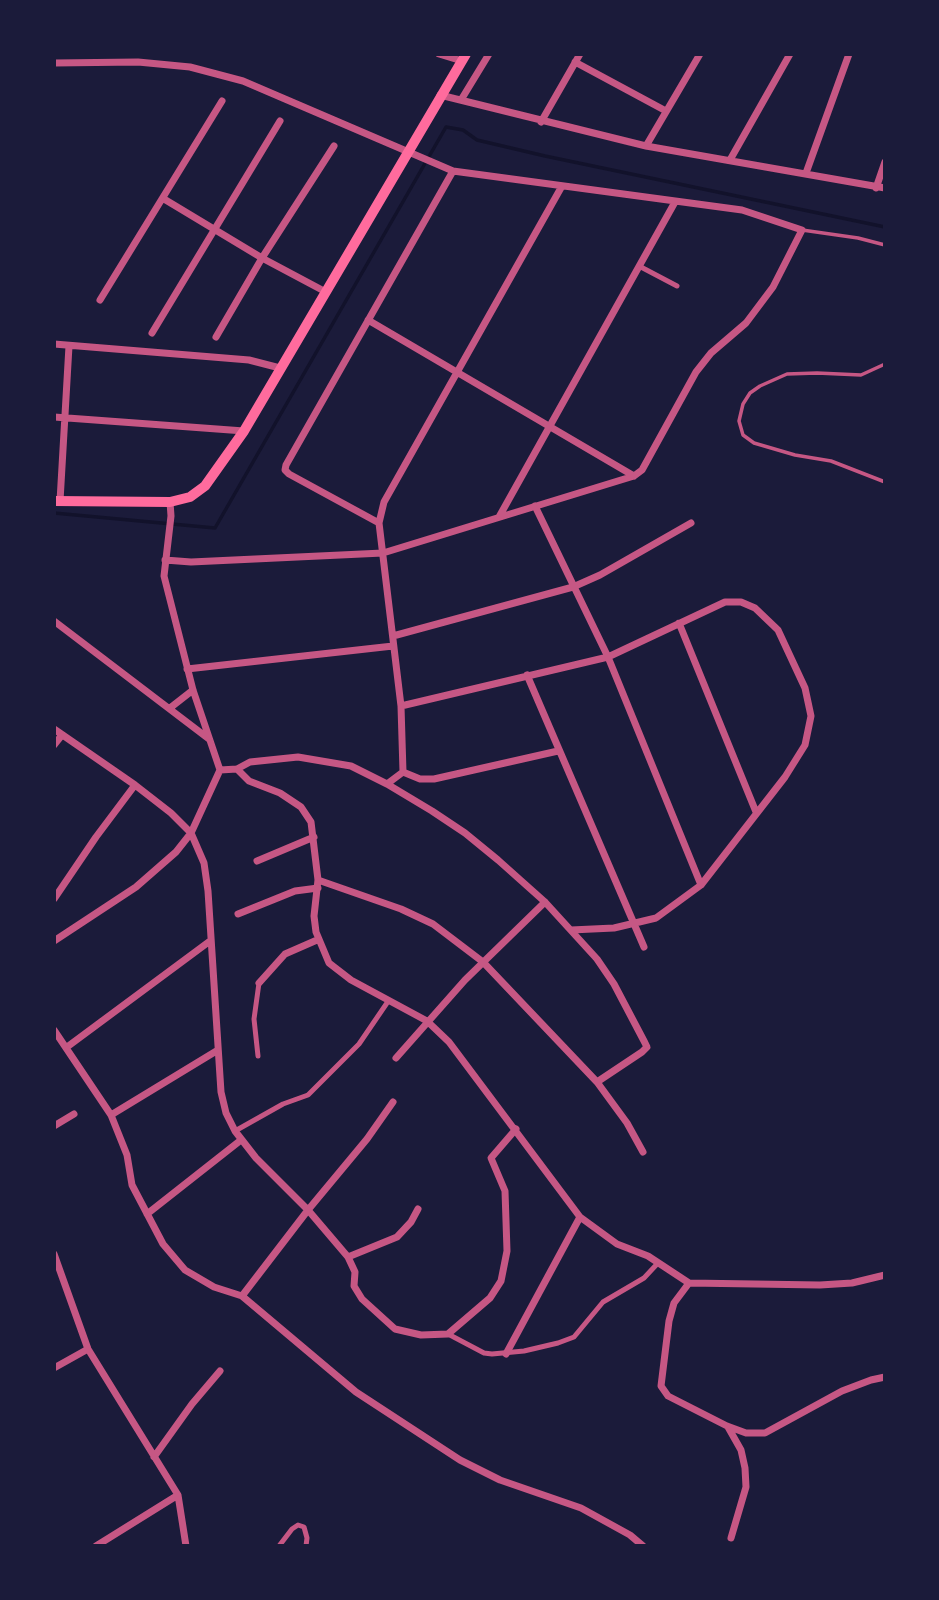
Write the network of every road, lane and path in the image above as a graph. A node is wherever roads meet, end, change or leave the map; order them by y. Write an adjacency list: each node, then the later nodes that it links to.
1 (439, 54): 7 (street)
2 (489, 54): 11 (street)
3 (580, 54): 8 (street)
4 (700, 54): 13 (street)
5 (790, 54): 19 (street)
6 (849, 54): 22 (street)
7 (464, 58): 10 (main road)
8 (575, 62): 13 (street); 15 (street)
9 (54, 63): 18 (street)
10 (440, 95): 11 (street); 18 (main road)
11 (461, 100): 15 (street)
12 (222, 101): 26 (street)
13 (666, 111): 17 (street)
14 (280, 121): 29 (street)
15 (541, 122): 17 (street)
16 (334, 146): 31 (street)
17 (646, 146): 19 (street)
18 (414, 155): 21 (street); 34 (main road)
19 (730, 160): 22 (street)
20 (885, 162): 25 (street)
21 (453, 171): 23 (street); 36 (street)
22 (806, 173): 25 (street)
23 (562, 186): 27 (street); 43 (street)
24 (885, 187): 25 (street)
25 (876, 188)
26 (164, 199): 29 (street); 35 (street)
27 (676, 202): 28 (street); 32 (street)
28 (802, 230): 30 (lane); 48 (street)
29 (215, 231): 31 (street); 37 (street)
30 (885, 245)
31 (262, 258): 34 (street); 38 (street)
32 (639, 266): 33 (street); 46 (street)
33 (677, 286)
34 (324, 291): 42 (main road)
35 (100, 300)
36 (368, 320): 43 (street); 54 (street)
37 (152, 333)
38 (216, 337)
39 (54, 344): 40 (street)
40 (69, 346): 42 (street); 45 (street)
41 (885, 363): 49 (lane)
42 (280, 368): 47 (main road)
43 (456, 371): 46 (street); 54 (street)
44 (54, 417): 45 (street)
45 (64, 418): 47 (street); 50 (street)
46 (548, 426): 48 (street); 53 (street)
47 (244, 431): 51 (main road)
48 (634, 477): 52 (street)
49 (885, 482)
50 (57, 501): 51 (main road)
51 (170, 502): 57 (street)
52 (535, 506): 53 (street); 58 (street)
53 (499, 517): 56 (street)
54 (379, 523): 56 (street)
55 (691, 523): 58 (street)
56 (383, 553): 57 (street); 61 (street)
57 (165, 561): 64 (street)
58 (573, 587): 61 (street); 63 (street)
59 (54, 621): 68 (street)
60 (679, 623): 63 (street); 79 (street); 79 (street)
61 (393, 636): 62 (street)
62 (393, 646): 64 (street); 67 (street)
63 (608, 657): 65 (street); 84 (street)
64 (187, 669): 66 (street)
65 (527, 675): 67 (street); 73 (street)
66 (193, 690): 68 (street); 71 (street)
67 (401, 706): 76 (street)
68 (170, 708): 71 (street)
69 (54, 729): 70 (street)
70 (62, 735): 72 (street); 78 (street)
71 (209, 739): 75 (street)
72 (54, 745)
73 (558, 751): 76 (street); 88 (street)
74 (237, 769): 75 (street); 77 (street); 81 (street)
75 (220, 770): 80 (street)
76 (403, 772): 77 (street)
77 (387, 783): 86 (street)
78 (135, 785): 80 (street); 85 (street)
79 (756, 812): 84 (street)
80 (191, 832): 91 (street); 92 (street)
81 (314, 837): 82 (street); 83 (street)
82 (257, 861)
83 (318, 884): 87 (street); 90 (street); 94 (street)
84 (701, 885): 88 (street)
85 (54, 899)
86 (545, 902): 89 (street); 94 (street)
87 (238, 914)
88 (634, 925): 89 (street); 93 (street)
89 (571, 930): 103 (street)
90 (317, 940): 95 (street); 96 (street)
91 (54, 941)
92 (209, 941): 99 (street); 100 (street)
93 (644, 947)
94 (483, 962): 97 (street); 103 (street)
95 (259, 983): 101 (street)
96 (389, 1000): 97 (street); 109 (street)
97 (427, 1021): 102 (street); 108 (street)
98 (54, 1030): 99 (street)
99 (66, 1047): 106 (street)
100 (218, 1050): 106 (street); 109 (street)
101 (258, 1056)
102 (396, 1058)
103 (597, 1082): 111 (street)
104 (393, 1102): 113 (street)
105 (74, 1114): 107 (street)
106 (111, 1115): 114 (street)
107 (54, 1126)
108 (516, 1129): 115 (street); 122 (street)
109 (235, 1131): 110 (street)
110 (241, 1140): 113 (street); 114 (street)
111 (643, 1152)
112 (418, 1209): 117 (street)
113 (308, 1210): 117 (street); 121 (street)
114 (147, 1214): 121 (street)
115 (580, 1217): 118 (street); 124 (street)
116 (54, 1254): 123 (street)
117 (348, 1257): 122 (street)
118 (658, 1263): 120 (street); 124 (street)
119 (885, 1275): 120 (street)
120 (689, 1283): 128 (street)
121 (243, 1296): 136 (street)
122 (448, 1334): 124 (street)
123 (88, 1349): 125 (street); 129 (street)
124 (506, 1354)
125 (54, 1368)
126 (220, 1371): 129 (street)
127 (885, 1377): 128 (street)
128 (727, 1426): 131 (street)
129 (154, 1457): 130 (street)
130 (178, 1494): 132 (street); 133 (street)
131 (731, 1538)
132 (96, 1546)
133 (186, 1546)
134 (279, 1546): 135 (street)
135 (306, 1546)
136 (643, 1546)

